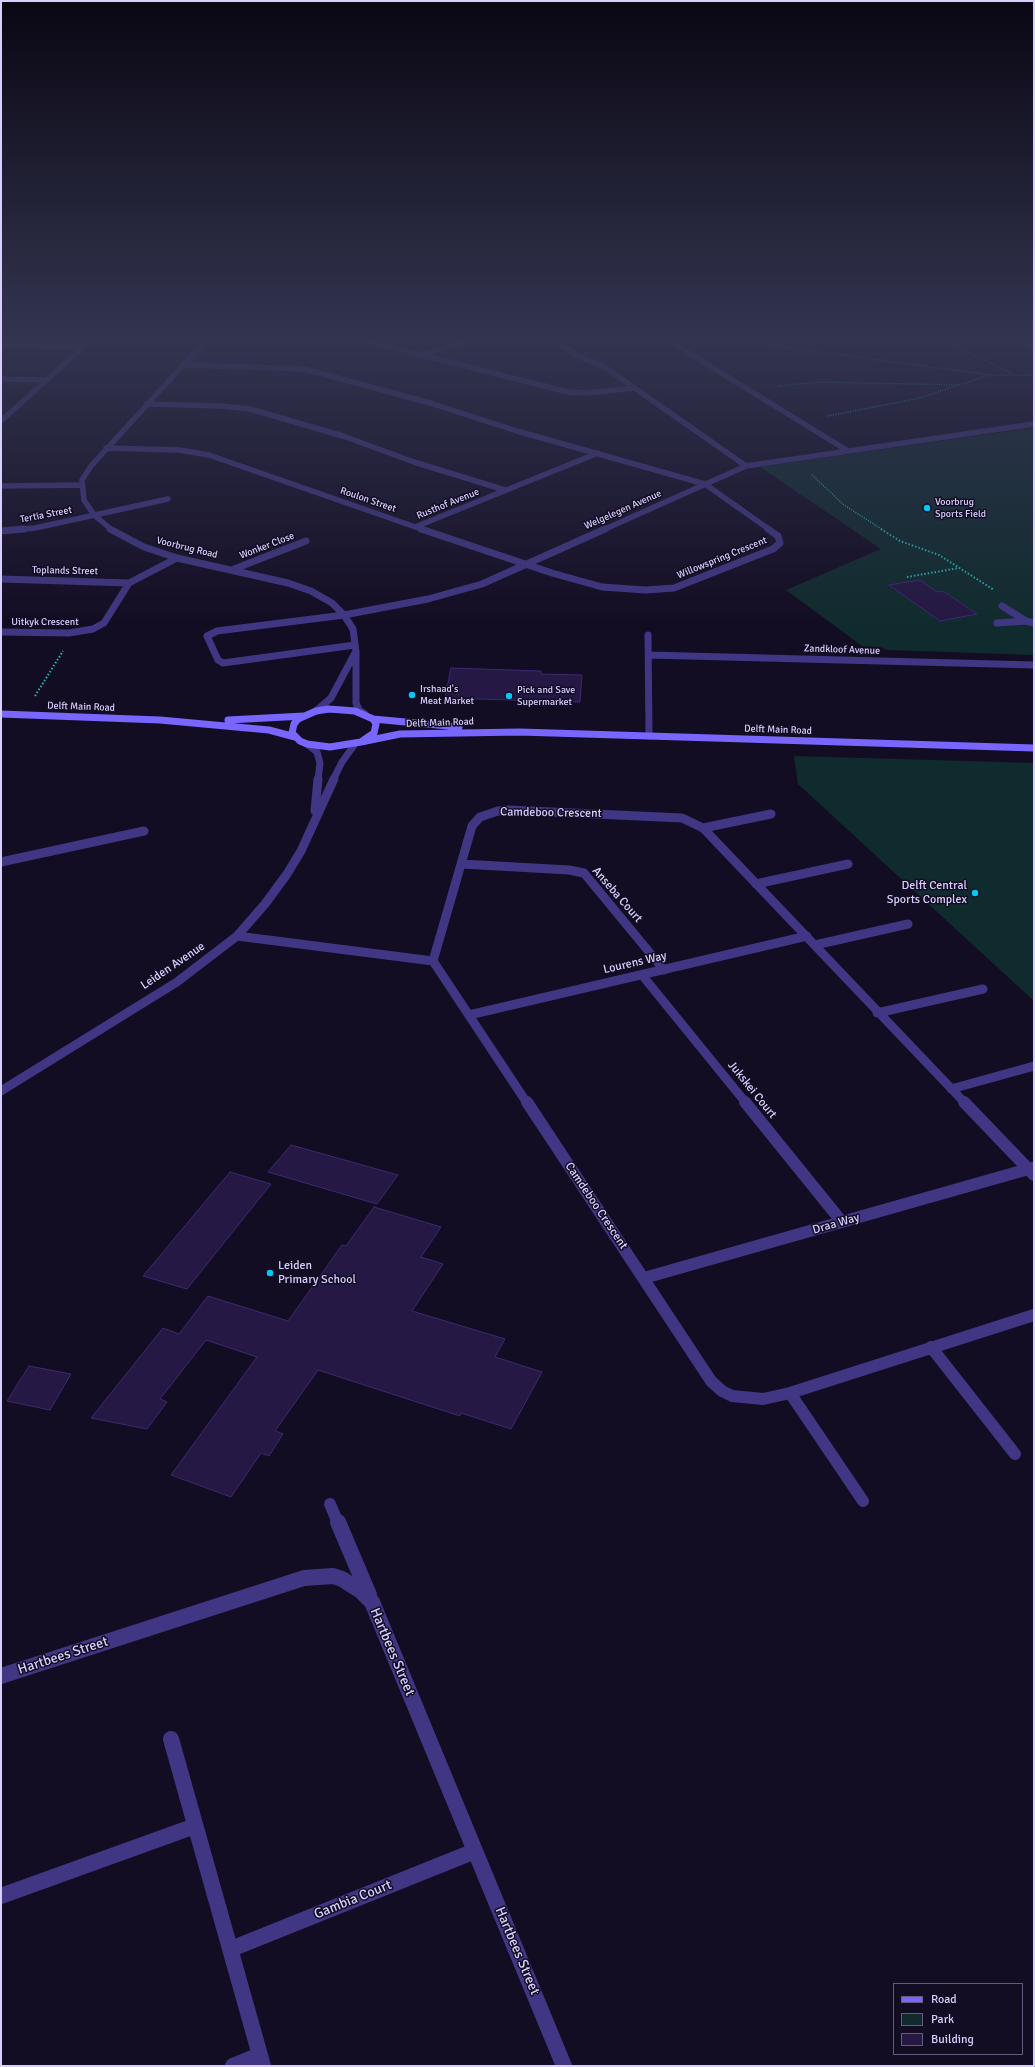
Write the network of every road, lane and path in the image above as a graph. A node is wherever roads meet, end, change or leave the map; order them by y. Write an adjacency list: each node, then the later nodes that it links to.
1 (119, 433): 7 (street)
2 (334, 433): 15 (street)
3 (530, 433): 9 (street)
4 (699, 433): 10 (street)
5 (820, 433): 8 (street)
6 (969, 433): 8 (street, Welgelegen Avenue)
7 (106, 448): 13 (street); 18 (street, Roulon Street)
8 (848, 451): 10 (street, Welgelegen Avenue)
9 (598, 454): 12 (street); 15 (street, Rusthof Avenue)
10 (746, 466): 12 (street, Welgelegen Avenue)
11 (810, 473): 23 (path)
12 (705, 484): 22 (street, Welgelegen Avenue); 22 (street, Willowspring Crescent)
13 (82, 485): 14 (street); 17 (street, Voorbrug Road)
14 (1, 486)
15 (505, 490): 18 (street, Rusthof Avenue)
16 (168, 499): 17 (street, Tertia Street)
17 (94, 516): 19 (street, Tertia Street); 21 (street, Voorbrug Road)
18 (415, 526): 22 (street, Roulon Street)
19 (1, 531)
20 (306, 541): 24 (street, Wonker Close)
21 (177, 558): 24 (street, Voorbrug Road); 29 (street, Uitkyk Crescent)
22 (528, 564): 31 (street, Welgelegen Avenue)
23 (960, 568): 25 (path); 30 (path)
24 (234, 570): 31 (street, Voorbrug Road)
25 (948, 570): 26 (path); 27 (path)
26 (952, 572)
27 (907, 576)
28 (1, 579): 29 (street, Toplands Street)
29 (129, 583): 35 (street, Uitkyk Crescent)
30 (1004, 607): 32 (street)
31 (344, 615): 37 (street, Voorbrug Road); 37 (street, Welgelegen Avenue)
32 (1026, 621): 33 (street); 34 (street)
33 (1034, 623)
34 (997, 624)
35 (1, 632)
36 (648, 635): 39 (street)
37 (356, 648): 42 (street); 44 (street, Voorbrug Road)
38 (64, 650): 41 (path)
39 (649, 654): 40 (street, Zandkloof Avenue); 49 (street)
40 (1034, 665)
41 (31, 702)
42 (316, 711): 44 (street); 45 (street)
43 (1, 714): 47 (street, Delft Main Road)
44 (365, 714): 46 (street)
45 (304, 716): 47 (street, Delft Main Road); 50 (street)
46 (373, 719): 48 (street, Delft Main Road); 51 (street)
47 (160, 720): 50 (street, Delft Main Road)
48 (520, 732): 49 (street, Delft Main Road); 51 (street, Delft Main Road)
49 (649, 736): 53 (street, Delft Main Road)
50 (295, 737): 52 (street, Delft Main Road)
51 (358, 743): 52 (street, Delft Main Road); 55 (street, Leiden Avenue)
52 (307, 744): 55 (street, Leiden Avenue)
53 (1034, 748)
54 (772, 814): 56 (street)
55 (315, 817): 63 (street, Leiden Avenue)
56 (702, 828): 59 (street, Camdeboo Crescent); 61 (street, Camdeboo Crescent)
57 (144, 831): 58 (street)
58 (1, 862)
59 (462, 864): 66 (street, Camdeboo Crescent); 67 (street, Anseba Court)
60 (848, 864): 61 (street)
61 (756, 884): 64 (street, Camdeboo Crescent)
62 (908, 924): 65 (street)
63 (237, 936): 66 (street); 74 (street, Leiden Avenue)
64 (807, 936): 65 (street, Camdeboo Crescent); 67 (street, Lourens Way)
65 (815, 945): 70 (street, Camdeboo Crescent)
66 (433, 961): 71 (street, Camdeboo Crescent)
67 (664, 970): 68 (street, Lourens Way)
68 (642, 975): 71 (street, Lourens Way); 76 (street, Jukskei Court)
69 (983, 989): 70 (street)
70 (877, 1013): 73 (street, Camdeboo Crescent)
71 (469, 1015): 77 (street, Camdeboo Crescent)
72 (1034, 1066): 73 (street)
73 (951, 1089): 75 (street, Camdeboo Crescent)
74 (1, 1091)
75 (1032, 1171): 76 (street, Draa Way)
76 (842, 1222): 77 (street, Draa Way)
77 (644, 1278): 80 (street, Camdeboo Crescent)
78 (1034, 1315): 79 (street, Camdeboo Crescent)
79 (931, 1347): 80 (street, Camdeboo Crescent); 81 (street)
80 (790, 1393): 82 (street)
81 (1015, 1454)
82 (863, 1501)
83 (330, 1504): 84 (street)
84 (372, 1602): 85 (street, Hartbees Street); 88 (street, Hartbees Street)
85 (1, 1676)
86 (171, 1739): 87 (street)
87 (195, 1826): 89 (street); 90 (street)
88 (475, 1851): 90 (street, Gambia Court); 93 (street, Hartbees Street)
89 (1, 1896)
90 (231, 1949): 91 (street)
91 (262, 2061): 92 (street)
92 (233, 2066)
93 (564, 2066)

